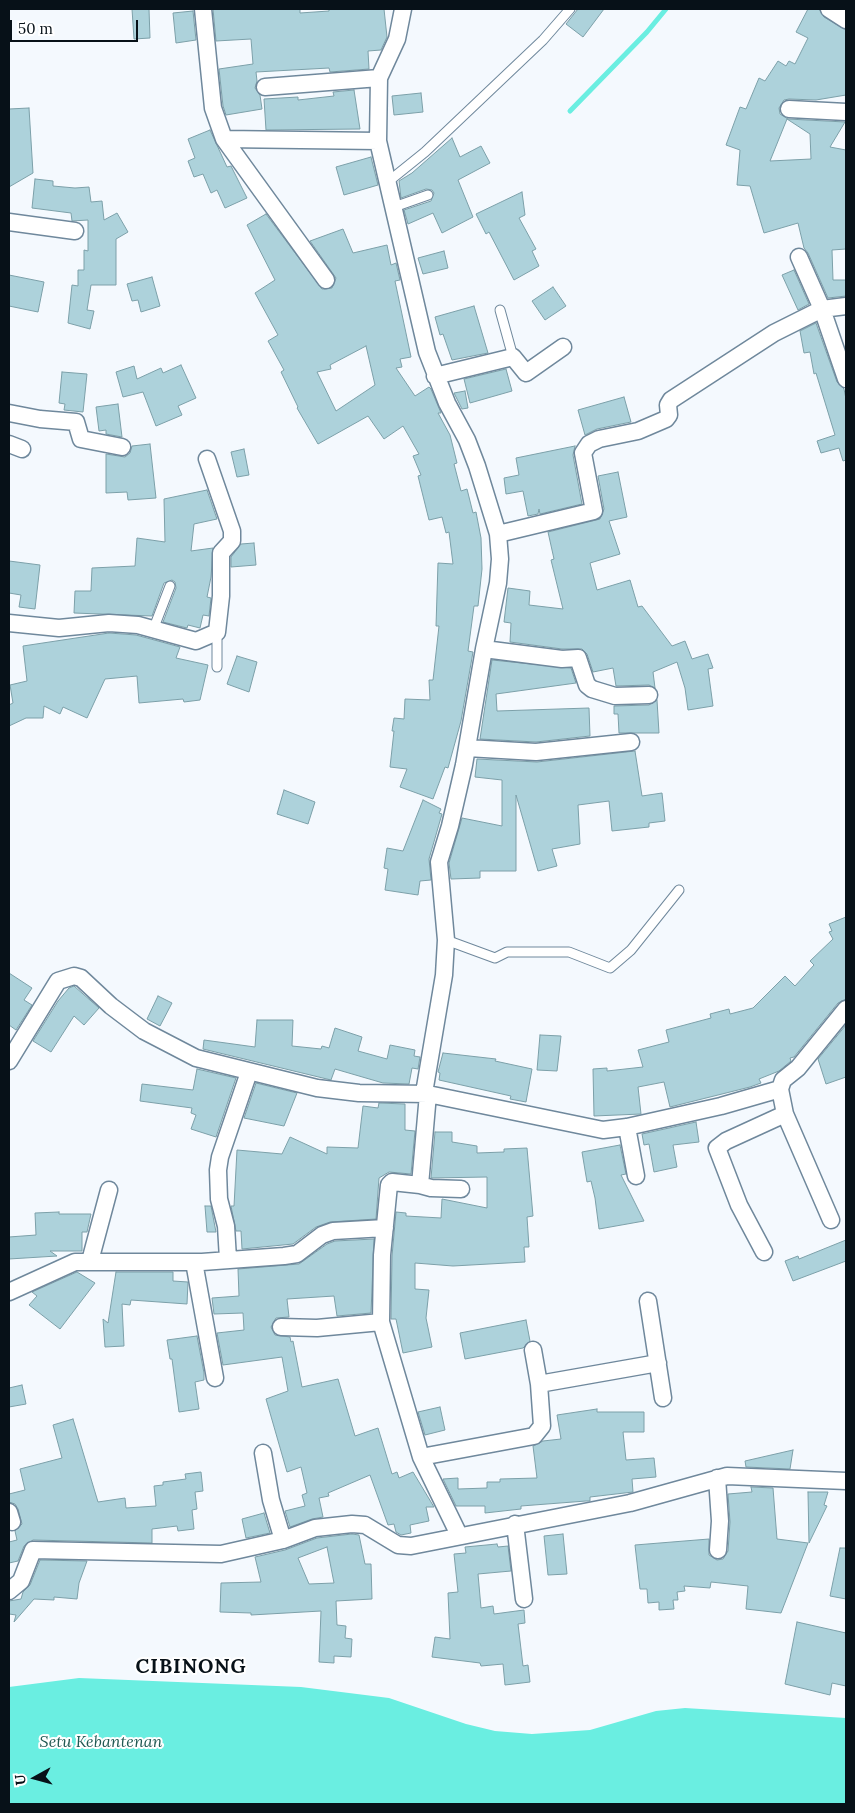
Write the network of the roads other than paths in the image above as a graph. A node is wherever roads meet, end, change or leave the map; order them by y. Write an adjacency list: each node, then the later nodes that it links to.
1 (203, 9): 10 (street)
2 (404, 9): 6 (street)
3 (570, 9): 12 (lane)
4 (829, 9): 5 (street)
5 (846, 20)
6 (379, 78): 7 (street); 11 (street)
7 (265, 87)
8 (789, 109): 9 (street)
9 (846, 112)
10 (224, 140): 11 (street); 18 (street)
11 (378, 141): 12 (street)
12 (389, 181): 14 (street)
13 (428, 195): 14 (lane)
14 (394, 207): 24 (street)
15 (9, 222): 16 (street)
16 (75, 230)
17 (799, 257): 20 (street)
18 (326, 280)
19 (846, 306): 20 (street)
20 (822, 309): 25 (street); 29 (street)
21 (500, 310): 23 (lane)
22 (563, 347): 23 (street)
23 (513, 357): 24 (street)
24 (435, 376): 29 (street)
25 (846, 378)
26 (9, 412): 27 (street)
27 (122, 447)
28 (207, 459): 33 (street)
29 (498, 534): 34 (street)
30 (170, 586): 32 (lane)
31 (9, 623): 32 (street)
32 (153, 630): 33 (street)
33 (217, 632): 35 (lane)
34 (484, 649): 36 (street); 38 (street)
35 (216, 667)
36 (649, 694)
37 (631, 742): 38 (street)
38 (466, 748): 40 (street)
39 (679, 890): 40 (lane)
40 (446, 934): 45 (street)
41 (846, 1009): 44 (street)
42 (9, 1061): 43 (street)
43 (249, 1072): 45 (street); 55 (street)
44 (780, 1089): 46 (street); 47 (street)
45 (426, 1094): 47 (street); 49 (street)
46 (785, 1114): 52 (street); 54 (street)
47 (627, 1127): 48 (street)
48 (636, 1176)
49 (420, 1185): 50 (street); 53 (street)
50 (461, 1189)
51 (110, 1190): 56 (street)
52 (831, 1220)
53 (384, 1228): 55 (street); 60 (street)
54 (764, 1252)
55 (228, 1259): 57 (street)
56 (90, 1261): 57 (street); 58 (street)
57 (194, 1262): 64 (street)
58 (9, 1292)
59 (648, 1302): 63 (street)
60 (381, 1322): 61 (street); 68 (street)
61 (281, 1327)
62 (532, 1350): 65 (street)
63 (658, 1363): 65 (street); 66 (street)
64 (215, 1378)
65 (540, 1384): 68 (street)
66 (663, 1398)
67 (263, 1453): 73 (street)
68 (421, 1457): 72 (street)
69 (717, 1478): 70 (street); 71 (street); 74 (street)
70 (846, 1481)
71 (516, 1524): 72 (street); 76 (street)
72 (459, 1535): 73 (street)
73 (283, 1540): 75 (street)
74 (718, 1550)
75 (9, 1591)
76 (524, 1599)

